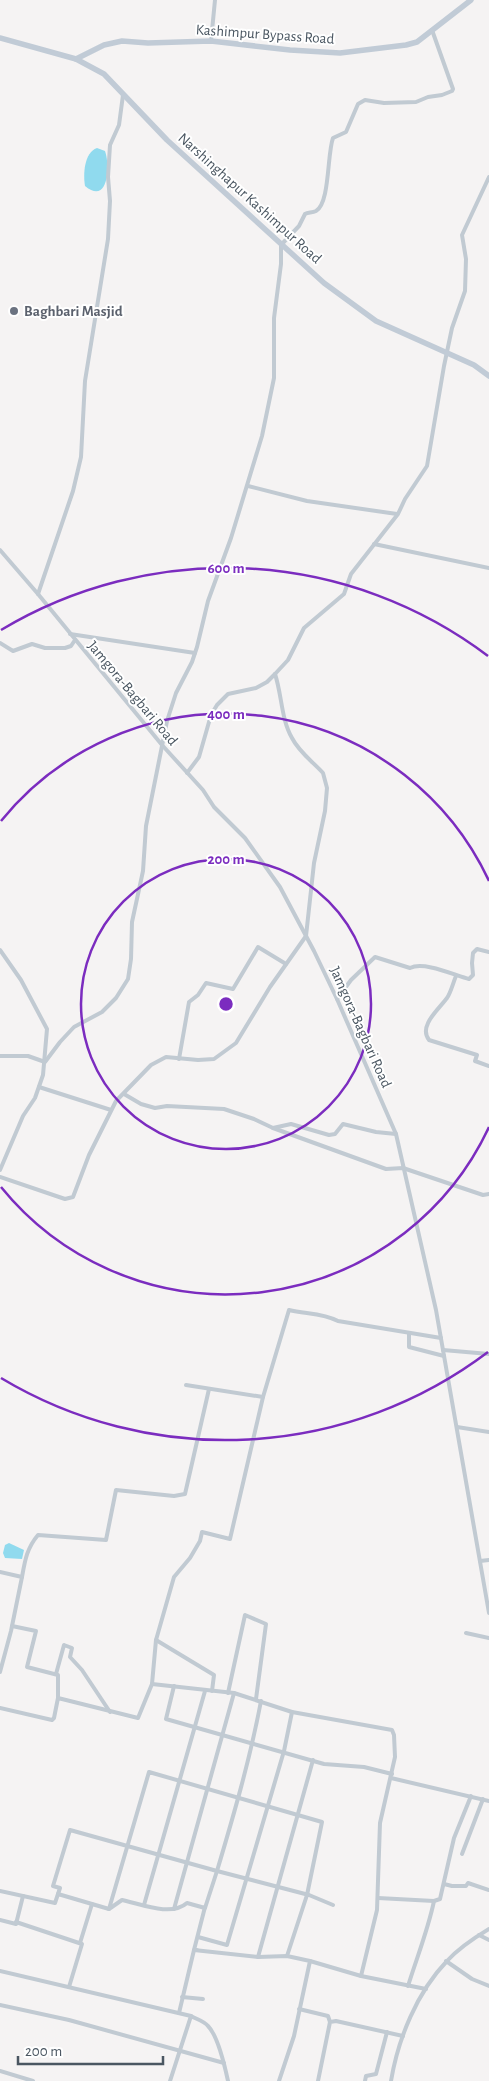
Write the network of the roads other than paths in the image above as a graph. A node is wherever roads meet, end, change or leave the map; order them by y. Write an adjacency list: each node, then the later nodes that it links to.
1 (215, 0): 5 (street)
2 (472, 0): 3 (street, Kashimpur Bypass Road)
3 (432, 30): 5 (street, Kashimpur Bypass Road); 9 (street)
4 (0, 38): 6 (street, Narshinghapur Kashimpur Road)
5 (211, 41): 6 (street, Kashimpur Bypass Road)
6 (76, 58): 7 (street, Narshinghapur Kashimpur Road)
7 (124, 94): 9 (street, Narshinghapur Kashimpur Road); 17 (street)
8 (489, 176): 10 (street)
9 (281, 245): 10 (street, Narshinghapur Kashimpur Road); 12 (street)
10 (447, 353): 11 (street, Narshinghapur Kashimpur Road); 13 (street)
11 (489, 376)
12 (248, 486): 13 (street); 21 (street)
13 (398, 514): 14 (street)
14 (374, 544): 16 (street); 22 (street)
15 (0, 550): 17 (street, Jamgora-Bagbari Road)
16 (489, 568)
17 (38, 594): 18 (street, Jamgora-Bagbari Road)
18 (70, 634): 19 (street, Jamgora-Bagbari Road); 21 (street)
19 (75, 640): 20 (street); 23 (street, Jamgora-Bagbari Road)
20 (0, 643)
21 (195, 653): 23 (street)
22 (275, 674): 24 (street); 25 (street)
23 (162, 745): 24 (street, Jamgora-Bagbari Road); 33 (street)
24 (187, 773): 25 (street, Jamgora-Bagbari Road)
25 (306, 936): 28 (street); 30 (street, Jamgora-Bagbari Road)
26 (0, 950): 33 (street)
27 (489, 952): 29 (street)
28 (286, 964): 32 (street); 32 (street)
29 (456, 976): 30 (street); 34 (street)
30 (337, 1000): 39 (street, Jamgora-Bagbari Road)
31 (0, 1056): 33 (street)
32 (178, 1059): 36 (street)
33 (45, 1062): 35 (street)
34 (489, 1066)
35 (39, 1087): 37 (street); 41 (street)
36 (124, 1094): 37 (street); 38 (street)
37 (111, 1110): 42 (street)
38 (273, 1128): 39 (street); 40 (street)
39 (396, 1134): 40 (street, Jamgora-Bagbari Road)
40 (403, 1168): 43 (street); 45 (street, Jamgora-Bagbari Road)
41 (0, 1170)
42 (0, 1177)
43 (489, 1194)
44 (409, 1333): 45 (street); 48 (street); 51 (street)
45 (441, 1338): 46 (street, Jamgora-Bagbari Road)
46 (443, 1350): 47 (street); 48 (street, Jamgora-Bagbari Road)
47 (489, 1354)
48 (444, 1356): 52 (street, Jamgora-Bagbari Road)
49 (186, 1385): 50 (street)
50 (209, 1389): 51 (street); 57 (street)
51 (263, 1397): 62 (street)
52 (457, 1427): 53 (street); 55 (street, Jamgora-Bagbari Road)
53 (489, 1432)
54 (489, 1560): 55 (street)
55 (480, 1561): 58 (street, Jamgora-Bagbari Road)
56 (0, 1572): 57 (street)
57 (22, 1577): 59 (street)
58 (489, 1613)
59 (12, 1626): 63 (street); 64 (street)
60 (466, 1633): 61 (street)
61 (489, 1638)
62 (156, 1640): 65 (street); 68 (street)
63 (0, 1672)
64 (56, 1674): 71 (street); 74 (street)
65 (152, 1684): 66 (street); 74 (street)
66 (174, 1686): 67 (street); 76 (street)
67 (205, 1690): 68 (street); 76 (street)
68 (212, 1691): 69 (street)
69 (228, 1693): 70 (street); 72 (street)
70 (234, 1693): 72 (street); 77 (street)
71 (58, 1698): 73 (street); 74 (street)
72 (258, 1700): 75 (street); 78 (street)
73 (0, 1708)
74 (110, 1712)
75 (292, 1712): 79 (street); 81 (street)
76 (194, 1727): 77 (street); 82 (street)
77 (223, 1735): 78 (street); 83 (street)
78 (253, 1743): 79 (street); 85 (street)
79 (284, 1751): 80 (street); 88 (street)
80 (312, 1760): 81 (street); 89 (street)
81 (391, 1776): 84 (street); 103 (street)
82 (179, 1781): 83 (street); 90 (street); 92 (street)
83 (208, 1789): 85 (street); 93 (street)
84 (471, 1796): 86 (street); 96 (street)
85 (239, 1797): 88 (street); 94 (street)
86 (483, 1799): 87 (street); 91 (street)
87 (489, 1801)
88 (268, 1805): 89 (street); 95 (street)
89 (298, 1813): 97 (street); 101 (street)
90 (126, 1846): 92 (street); 100 (street); 109 (street)
91 (462, 1854)
92 (159, 1855): 93 (street); 106 (street)
93 (188, 1863): 94 (street); 110 (street)
94 (217, 1871): 95 (street); 108 (street)
95 (247, 1878): 97 (street); 115 (street)
96 (444, 1884): 98 (street); 104 (street)
97 (278, 1886): 101 (street); 121 (street)
98 (489, 1890)
99 (0, 1891): 102 (street)
100 (58, 1894): 102 (street); 105 (street)
101 (307, 1894): 107 (street); 120 (street)
102 (23, 1896): 112 (street)
103 (378, 1898): 104 (street); 125 (street)
104 (434, 1901): 126 (street)
105 (92, 1904): 109 (street); 117 (street)
106 (144, 1905): 109 (street); 110 (street)
107 (333, 1905)
108 (206, 1907): 110 (street); 115 (street)
109 (109, 1909)
110 (174, 1909)
111 (0, 1920): 112 (street)
112 (16, 1922): 117 (street)
113 (489, 1929): 114 (street)
114 (479, 1935): 116 (street); 123 (street)
115 (198, 1937): 118 (street)
116 (489, 1940)
117 (80, 1943): 128 (street)
118 (194, 1950): 119 (street); 121 (street); 130 (street)
119 (224, 1953)
120 (287, 1956): 121 (street); 122 (street)
121 (258, 1958)
122 (310, 1961): 125 (street); 133 (street)
123 (446, 1961): 127 (street); 129 (street)
124 (0, 1971): 128 (street)
125 (361, 1976): 126 (street)
126 (408, 1986): 129 (street)
127 (489, 1986)
128 (69, 1987): 134 (street)
129 (426, 1989): 138 (street)
130 (182, 1997): 131 (street); 134 (street)
131 (203, 2000)
132 (0, 2005): 139 (street)
133 (299, 2009): 136 (street); 145 (street)
134 (179, 2013): 135 (street)
135 (191, 2016): 139 (street); 140 (street)
136 (330, 2022): 137 (street); 146 (street)
137 (387, 2032): 138 (street); 147 (street)
138 (404, 2036): 148 (street)
139 (180, 2051): 140 (street); 143 (street)
140 (224, 2063): 144 (street)
141 (0, 2072): 142 (street)
142 (33, 2081)
143 (170, 2081)
144 (228, 2081)
145 (279, 2081)
146 (318, 2081)
147 (365, 2081)
148 (391, 2081)

